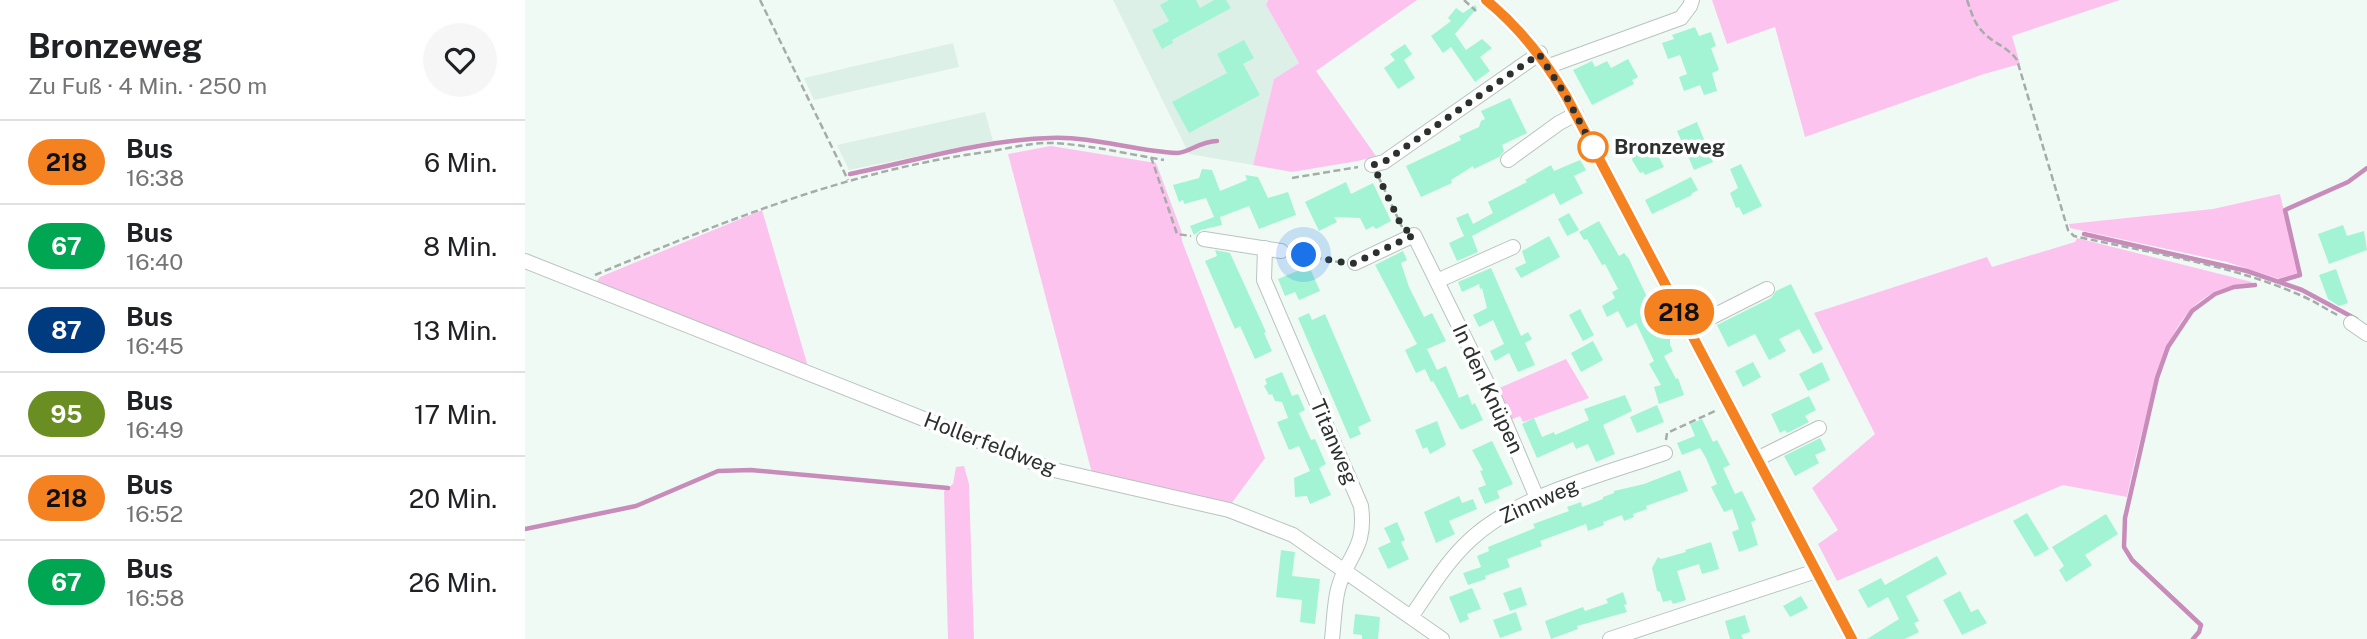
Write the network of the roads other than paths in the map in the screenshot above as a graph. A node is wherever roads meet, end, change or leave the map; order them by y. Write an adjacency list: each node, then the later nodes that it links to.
1 (1486, 0): 3 (street)
2 (1692, 0): 4 (street)
3 (1539, 54): 4 (street); 7 (street)
4 (1549, 66): 5 (street)
5 (1576, 114): 6 (street); 17 (street)
6 (1509, 160)
7 (1373, 165)
8 (1204, 239): 10 (street)
9 (1513, 247): 14 (street)
10 (1265, 248): 11 (street); 23 (street, Titanweg)
11 (1281, 251)
12 (525, 261): 23 (street, Hollerfeldweg)
13 (1355, 263): 14 (street, In den Knüpen)
14 (1437, 281): 22 (street, In den Knüpen)
15 (1767, 289): 17 (street)
16 (2351, 323): 18 (street)
17 (1688, 329): 21 (street)
18 (2367, 334)
19 (1819, 428): 21 (street)
20 (1665, 453): 22 (street, Zinnweg)
21 (1757, 459): 24 (street)
22 (1537, 498): 25 (street, Zinnweg)
23 (1346, 571): 25 (street, Hollerfeldweg); 26 (street, Titanweg)
24 (1816, 571): 28 (street); 29 (street)
25 (1411, 617): 27 (street, Hollerfeldweg)
26 (1332, 639)
27 (1441, 639)
28 (1609, 639)
29 (1852, 639)

